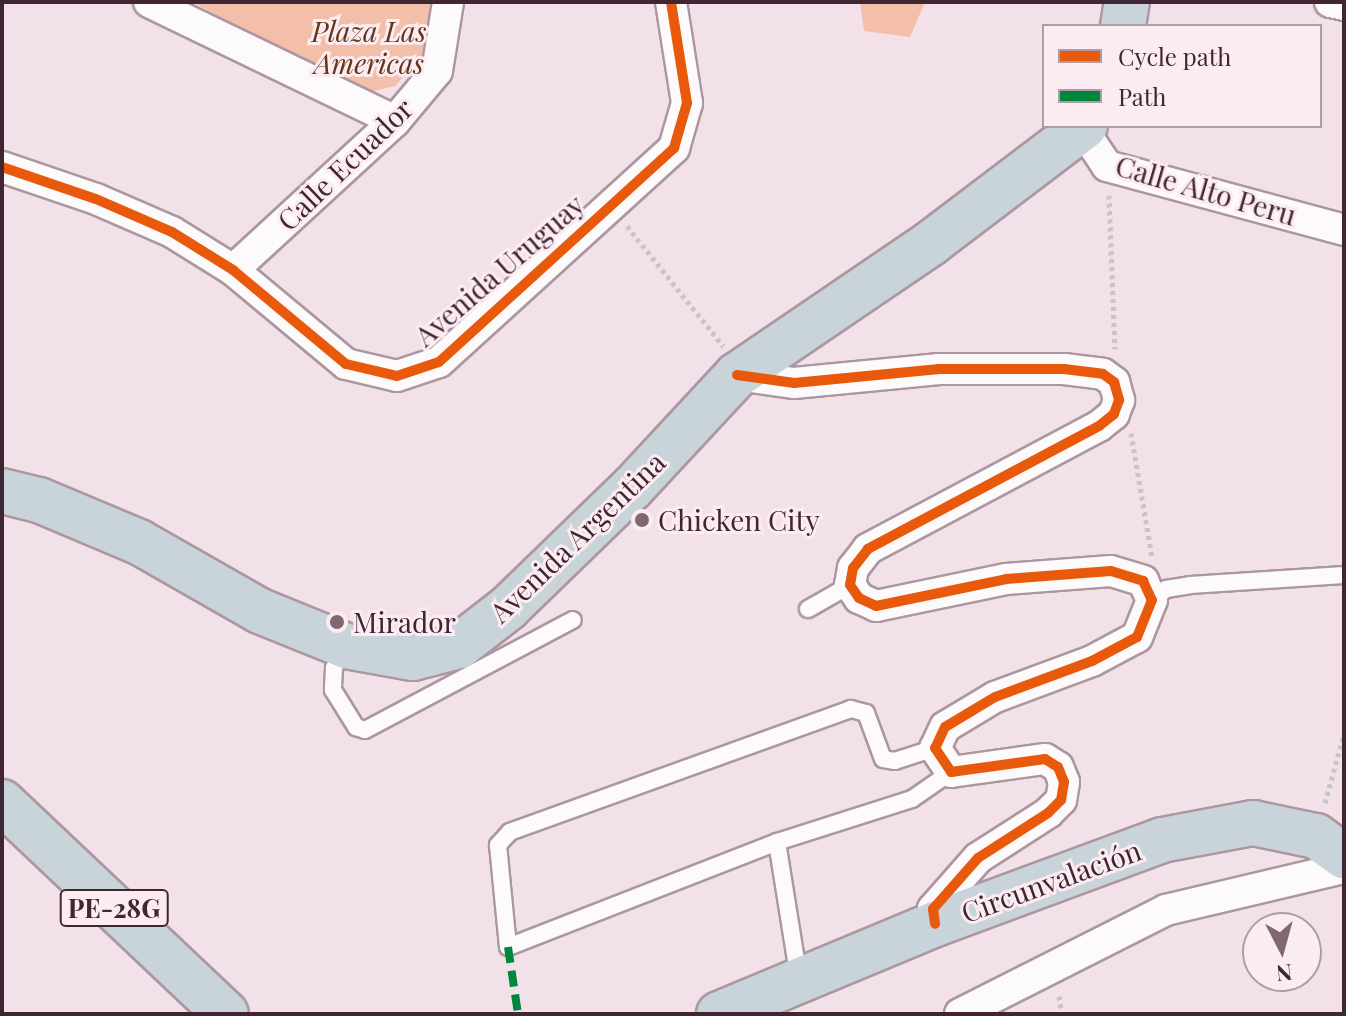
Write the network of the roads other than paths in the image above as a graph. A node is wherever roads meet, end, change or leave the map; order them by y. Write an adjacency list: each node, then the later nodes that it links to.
1 (149, 2): 6 (street)
2 (448, 2): 6 (street, Calle Ecuador)
3 (671, 2): 10 (street, Avenida Uruguay)
4 (1127, 2): 5 (highway)
5 (1123, 24)
6 (395, 121): 10 (street, Calle Ecuador)
7 (1084, 128): 9 (street, Calle Alto Peru); 11 (highway, Avenida Argentina)
8 (2, 167): 10 (street, Avenida Uruguay)
9 (1344, 230)
10 (233, 270)
11 (735, 367): 14 (street); 18 (highway, Avenida Argentina)
12 (2, 491): 18 (highway, Avenida Argentina)
13 (1344, 575): 15 (lane)
14 (850, 585): 15 (street); 16 (lane)
15 (1152, 600): 19 (street)
16 (808, 609)
17 (573, 620): 18 (lane)
18 (346, 646)
19 (943, 760): 21 (lane); 21 (lane); 24 (street)
20 (2, 802): 26 (highway, PE-28G)
21 (777, 842): 25 (lane)
22 (1344, 856): 24 (highway, Circunvalación)
23 (1344, 868): 28 (street)
24 (935, 924): 27 (highway, Circunvalación)
25 (797, 967)
26 (226, 1014)
27 (719, 1014)
28 (960, 1014)

